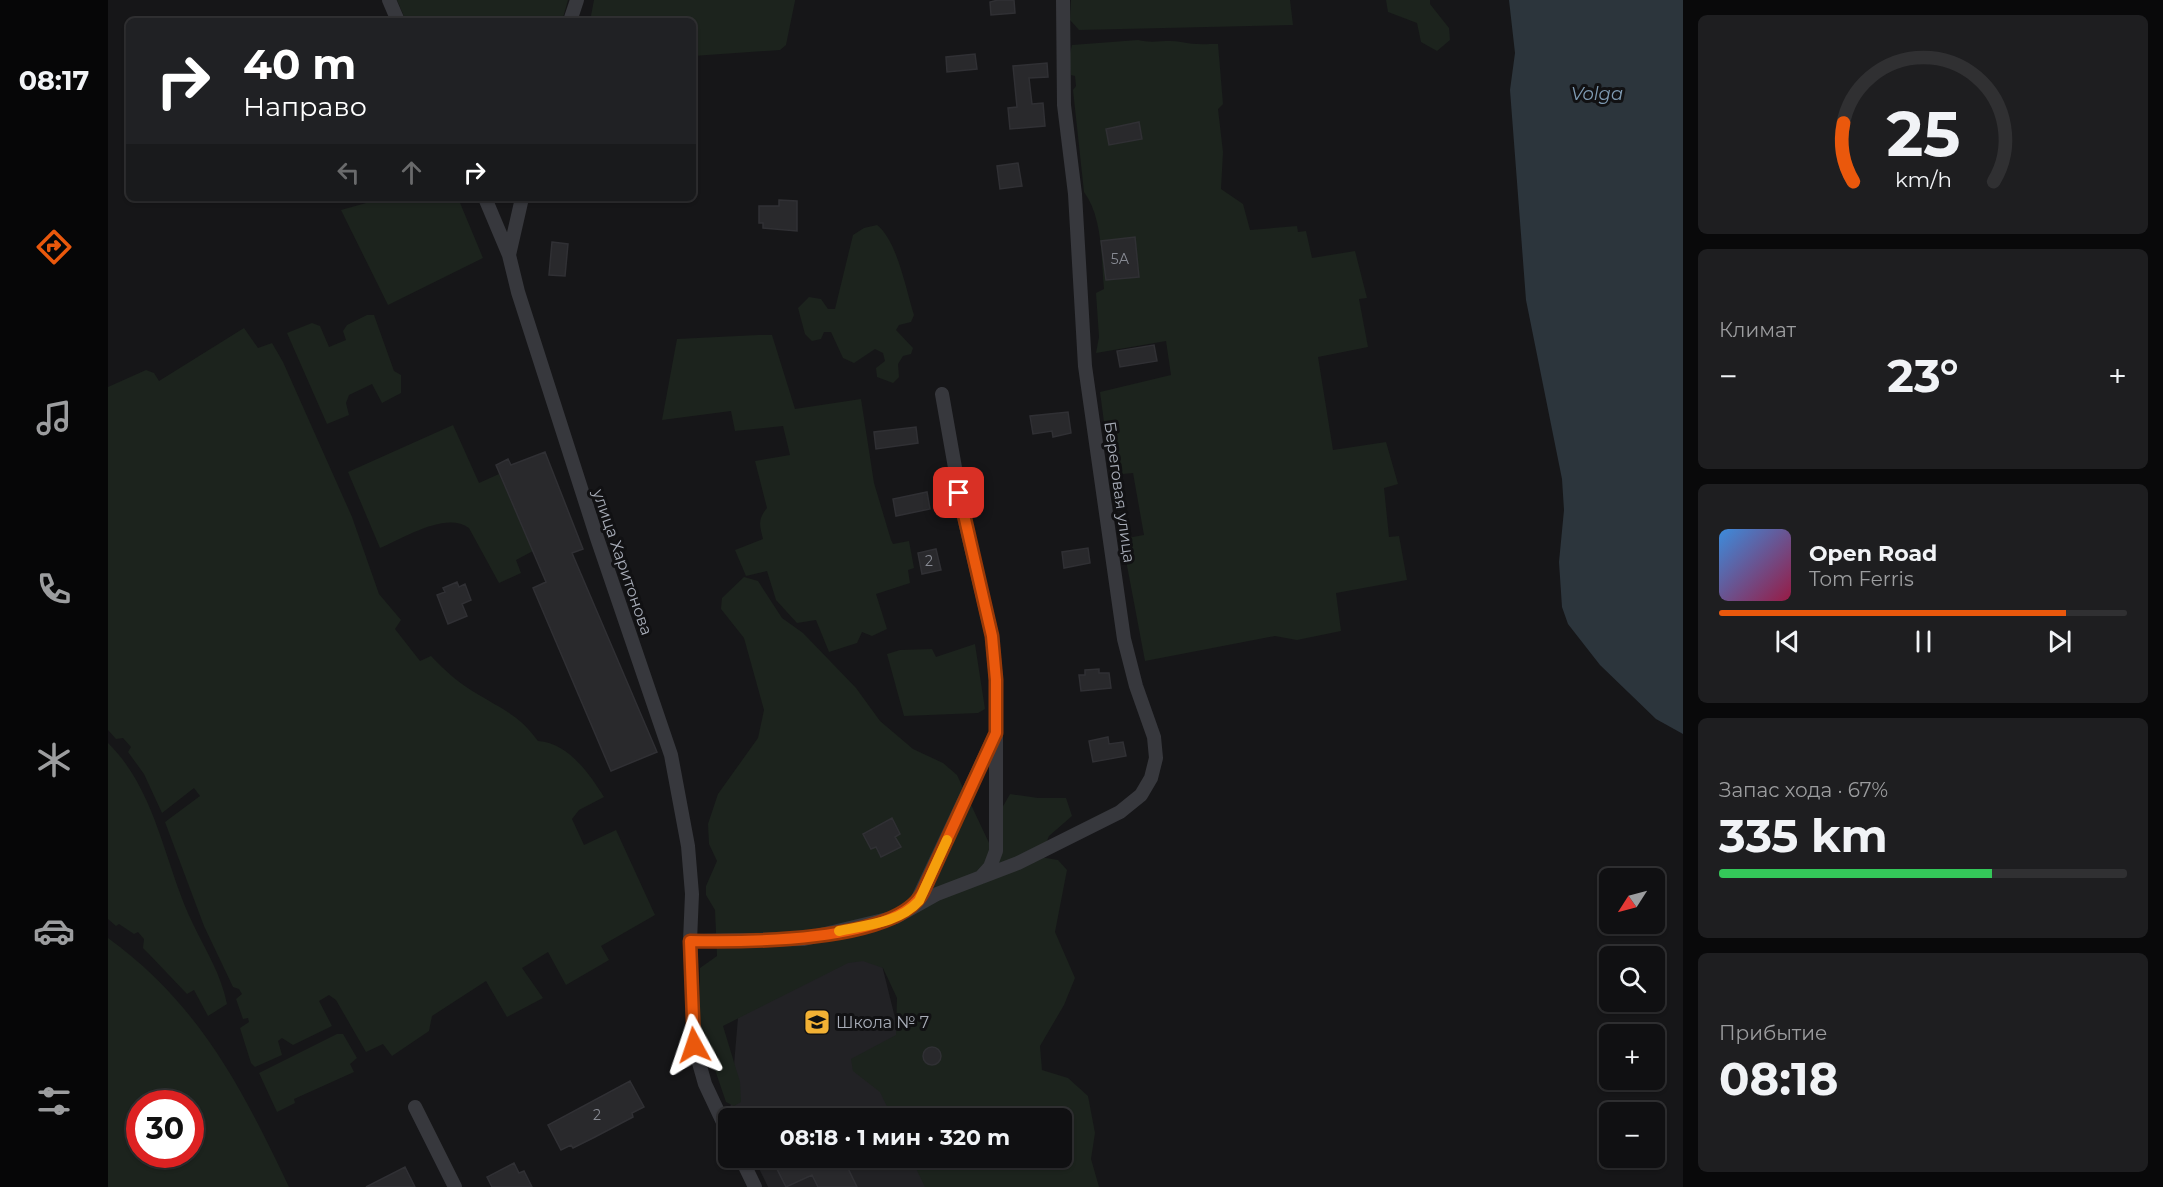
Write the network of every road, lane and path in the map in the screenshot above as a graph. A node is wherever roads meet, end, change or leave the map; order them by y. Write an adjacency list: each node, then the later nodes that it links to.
1 (389, 0): 4 (street)
2 (577, 0): 5 (street)
3 (1063, 0): 11 (street, Береговая улица)
4 (397, 18)
5 (571, 18)
6 (486, 201): 8 (street)
7 (521, 201): 8 (street, улица Харитонова)
8 (509, 255): 13 (street, улица Харитонова)
9 (942, 394): 10 (street)
10 (996, 733): 11 (street); 12 (street)
11 (977, 880): 12 (street, Береговая улица)
12 (913, 908): 13 (street, Береговая улица)
13 (690, 941): 15 (street, улица Харитонова)
14 (415, 1107): 17 (street)
15 (718, 1112)
16 (746, 1168): 18 (street)
17 (456, 1187)
18 (755, 1187)

